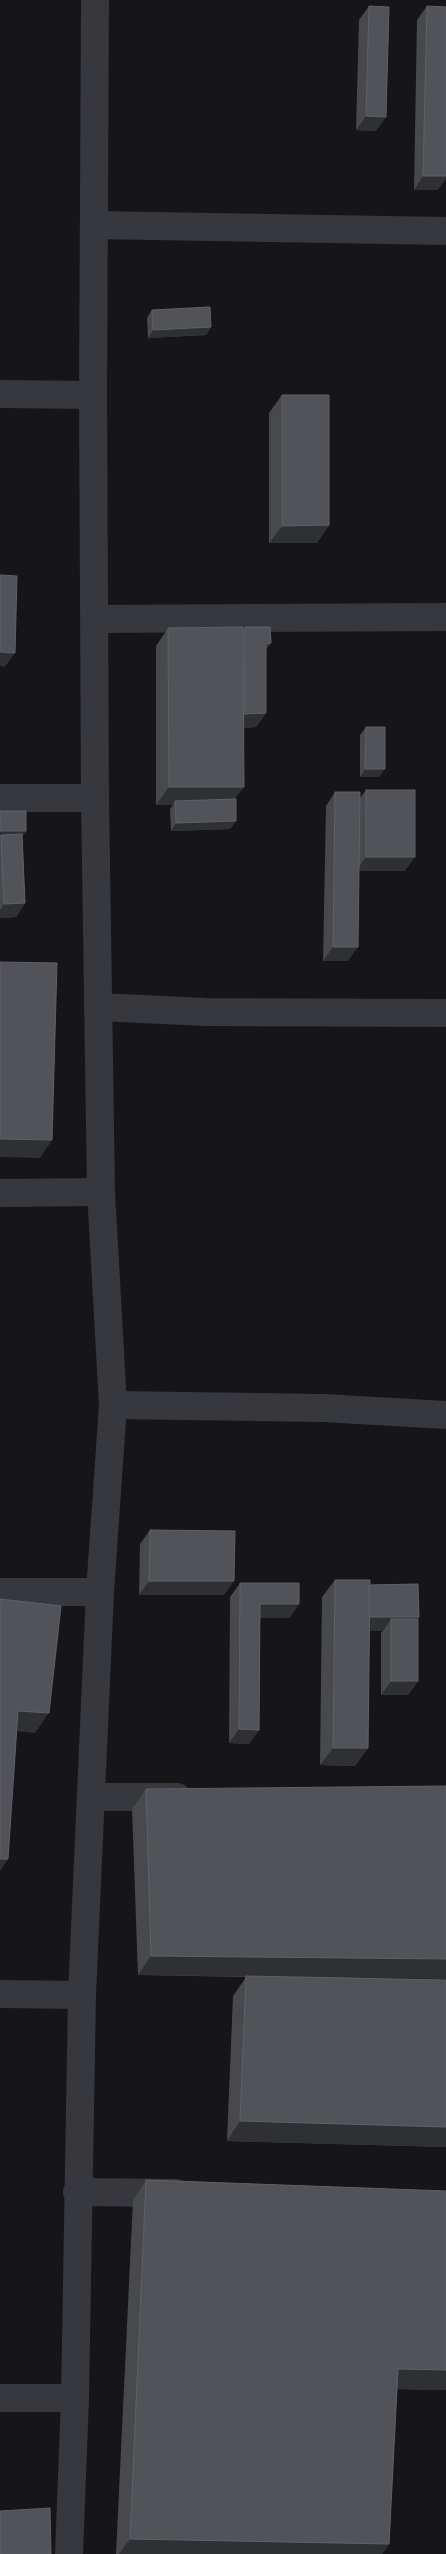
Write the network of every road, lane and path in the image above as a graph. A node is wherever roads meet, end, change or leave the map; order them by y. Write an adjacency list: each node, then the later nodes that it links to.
1 (95, 0): 2 (street)
2 (94, 225): 3 (street); 5 (street)
3 (446, 231)
4 (0, 394): 5 (street)
5 (93, 395): 7 (street)
6 (446, 617): 7 (street)
7 (96, 619): 9 (street)
8 (0, 798): 9 (street)
9 (95, 798): 10 (street)
10 (98, 1007): 11 (street); 12 (street)
11 (446, 1013)
12 (101, 1192): 13 (street); 14 (street)
13 (0, 1193)
14 (113, 1405): 15 (street); 17 (street)
15 (446, 1415)
16 (0, 1592): 17 (street)
17 (100, 1592): 18 (street)
18 (91, 1797): 19 (street); 21 (street)
19 (200, 1797)
20 (0, 1994): 21 (street)
21 (82, 1996): 22 (street)
22 (77, 2192): 23 (street); 25 (street)
23 (197, 2193)
24 (0, 2398): 25 (street)
25 (75, 2398): 26 (street)
26 (69, 2554)

